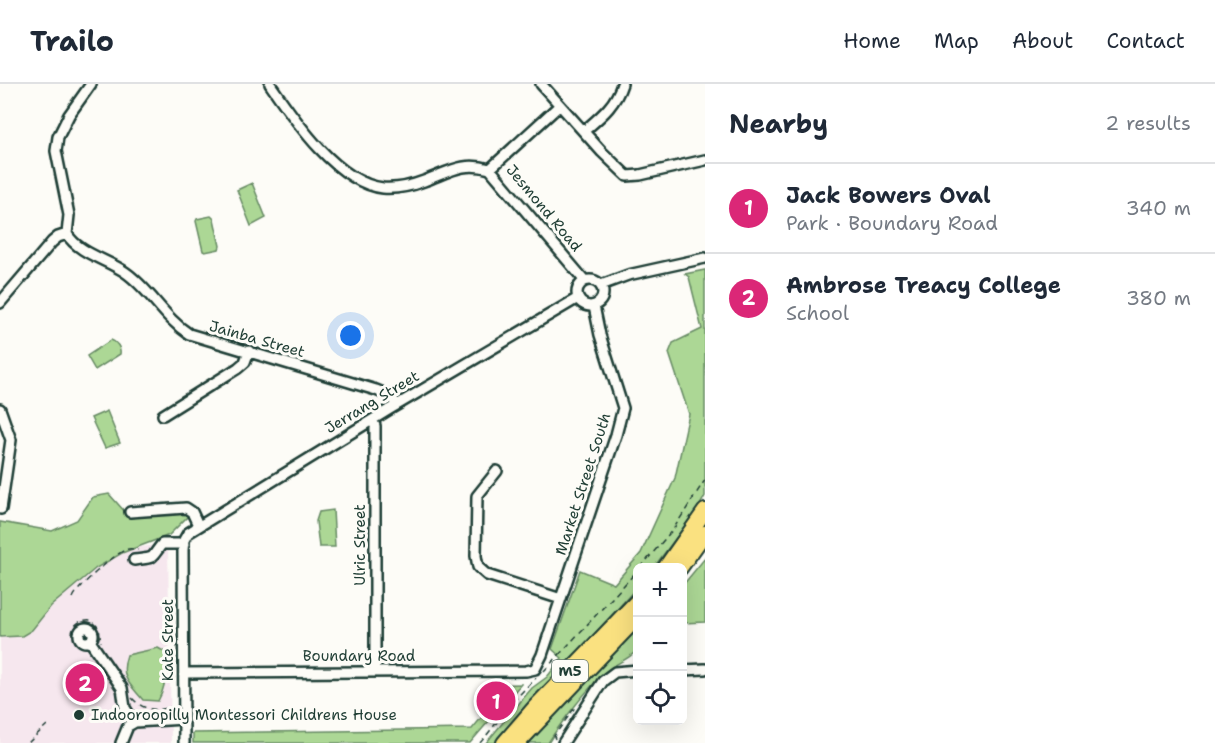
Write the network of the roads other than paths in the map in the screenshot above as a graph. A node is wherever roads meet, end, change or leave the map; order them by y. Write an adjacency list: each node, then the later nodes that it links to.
1 (91, 84): 9 (street)
2 (270, 84): 8 (street, Jesmond Road)
3 (541, 84): 5 (street)
4 (622, 84): 6 (street)
5 (560, 105): 6 (street); 8 (street)
6 (584, 131): 7 (street)
7 (705, 160)
8 (490, 169): 11 (street, Jesmond Road)
9 (67, 234): 14 (street); 16 (street, Jainba Street)
10 (705, 258): 12 (street)
11 (585, 280): 12 (street); 13 (street)
12 (601, 285): 15 (street)
13 (578, 298): 15 (street); 17 (street, Jerrang Street)
14 (0, 303)
15 (594, 306): 31 (street, Market Street South)
16 (249, 351): 17 (street, Jainba Street); 19 (street)
17 (397, 404): 20 (street, Jerrang Street)
18 (0, 409): 22 (street)
19 (164, 415)
20 (372, 420): 25 (street, Jerrang Street); 37 (street, Ulric Street)
21 (497, 471): 31 (street)
22 (1, 509)
23 (130, 512): 25 (street)
24 (705, 512): 29 (highway)
25 (198, 525): 27 (street, Jerrang Street)
26 (705, 533): 30 (highway)
27 (185, 540): 28 (street); 40 (street, Kate Street)
28 (134, 560)
29 (668, 563)
30 (683, 563)
31 (561, 599): 35 (street, Market Street South)
32 (633, 605): 45 (highway, M5)
33 (633, 622): 46 (highway, M5)
34 (90, 641): 42 (street)
35 (535, 669): 37 (street, Boundary Road)
36 (705, 669): 39 (street)
37 (375, 670): 40 (street, Boundary Road)
38 (633, 670): 47 (street)
39 (687, 670)
40 (184, 673): 41 (street, Kate Street)
41 (184, 719): 42 (street); 44 (street, Kate Street)
42 (134, 722): 43 (street)
43 (121, 743)
44 (184, 743)
45 (504, 743)
46 (518, 743)
47 (563, 743)

